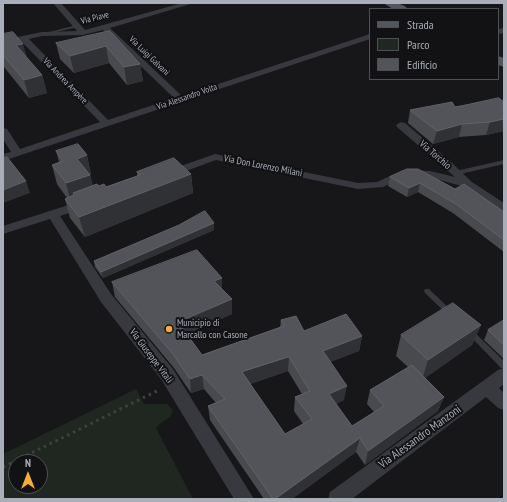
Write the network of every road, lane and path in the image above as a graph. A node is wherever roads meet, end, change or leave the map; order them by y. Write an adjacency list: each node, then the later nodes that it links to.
1 (57, 3): 5 (street)
2 (190, 3): 6 (street, Via Piave)
3 (388, 3): 4 (main road)
4 (400, 8)
5 (77, 26): 7 (street); 8 (lane)
6 (105, 26): 7 (street, Via Piave); 12 (street, Via Luigi Galvani)
7 (83, 33): 8 (street, Via Piave)
8 (42, 34): 10 (street, Via Piave)
9 (369, 36): 12 (street, Via Alessandro Volta)
10 (23, 38): 11 (street, Via Piave); 13 (street, Via Andrea Ampère)
11 (3, 42)
12 (180, 99): 13 (street, Via Alessandro Volta)
13 (107, 124): 16 (street, Via Alessandro Volta)
14 (401, 125): 19 (street, Via Torchio)
15 (3, 131): 16 (street)
16 (17, 153): 17 (street, Via Alessandro Volta)
17 (3, 158)
18 (504, 162): 19 (lane)
19 (456, 173): 21 (street, Via Torchio)
20 (157, 178): 21 (street, Via Don Lorenzo Milani)
21 (469, 185): 23 (street)
22 (98, 199): 24 (street)
23 (504, 209)
24 (54, 215): 25 (street); 31 (street, Via Giuseppe Vitali)
25 (3, 230)
26 (427, 291): 27 (lane)
27 (455, 318)
28 (466, 329): 29 (lane)
29 (504, 366)
30 (504, 375): 32 (street, Via Alessandro Manzoni)
31 (170, 379): 34 (path); 35 (street, Via Giuseppe Vitali)
32 (487, 388): 33 (street); 36 (street, Via Alessandro Manzoni)
33 (504, 403)
34 (3, 467)
35 (245, 499)
36 (337, 499)

